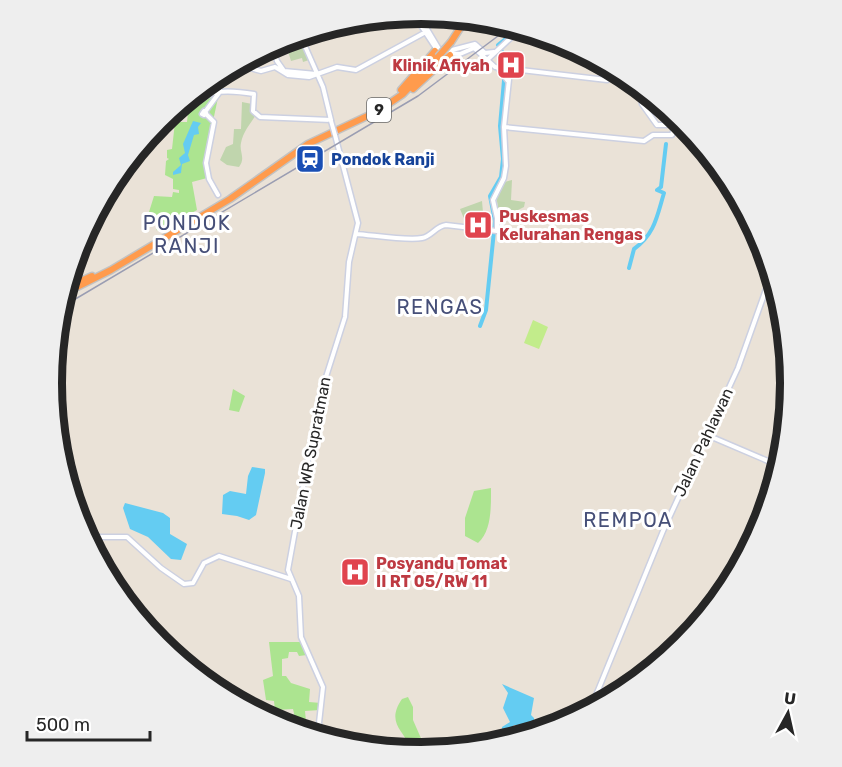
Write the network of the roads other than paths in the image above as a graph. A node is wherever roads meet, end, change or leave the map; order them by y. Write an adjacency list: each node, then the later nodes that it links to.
1 (421, 24): 3 (main road)
2 (459, 26): 10 (highway, 9, bridge)
3 (425, 31): 8 (main road); 10 (main road); 17 (main road)
4 (513, 36): 6 (main road)
5 (304, 43): 17 (main road, Jalan WR Supratman)
6 (497, 49): 7 (main road); 12 (main road)
7 (460, 51): 8 (main road); 12 (main road)
8 (449, 53): 10 (main road); 24 (highway)
9 (275, 55): 11 (main road)
10 (436, 55): 24 (highway, 9); 31 (highway, 9)
11 (276, 59): 14 (main road); 16 (main road)
12 (486, 61): 15 (main road)
13 (249, 68): 14 (main road)
14 (270, 69): 16 (main road)
15 (504, 69): 18 (main road); 19 (main road); 19 (main road)
16 (297, 74): 17 (main road)
17 (318, 75): 25 (main road, Jalan WR Supratman)
18 (610, 78)
19 (506, 79): 27 (main road)
20 (220, 86): 21 (main road)
21 (219, 93): 23 (main road); 25 (main road); 29 (main road)
22 (641, 99): 26 (main road)
23 (196, 103)
24 (378, 111): 35 (highway, 9)
25 (331, 121): 30 (main road, Jalan WR Supratman, bridge)
26 (668, 122)
27 (504, 128): 28 (main road); 30 (main road)
28 (675, 129)
29 (216, 192)
30 (356, 234): 39 (main road, Jalan WR Supratman)
31 (100, 272): 32 (highway); 33 (highway, 9)
32 (77, 280)
33 (77, 280)
34 (767, 287): 36 (main road, Jalan Pahlawan)
35 (75, 288)
36 (707, 435): 37 (main road); 40 (main road, Jalan Pahlawan)
37 (772, 463)
38 (96, 537): 39 (main road)
39 (291, 579): 41 (main road, Jalan WR Supratman)
40 (595, 698)
41 (320, 729)

